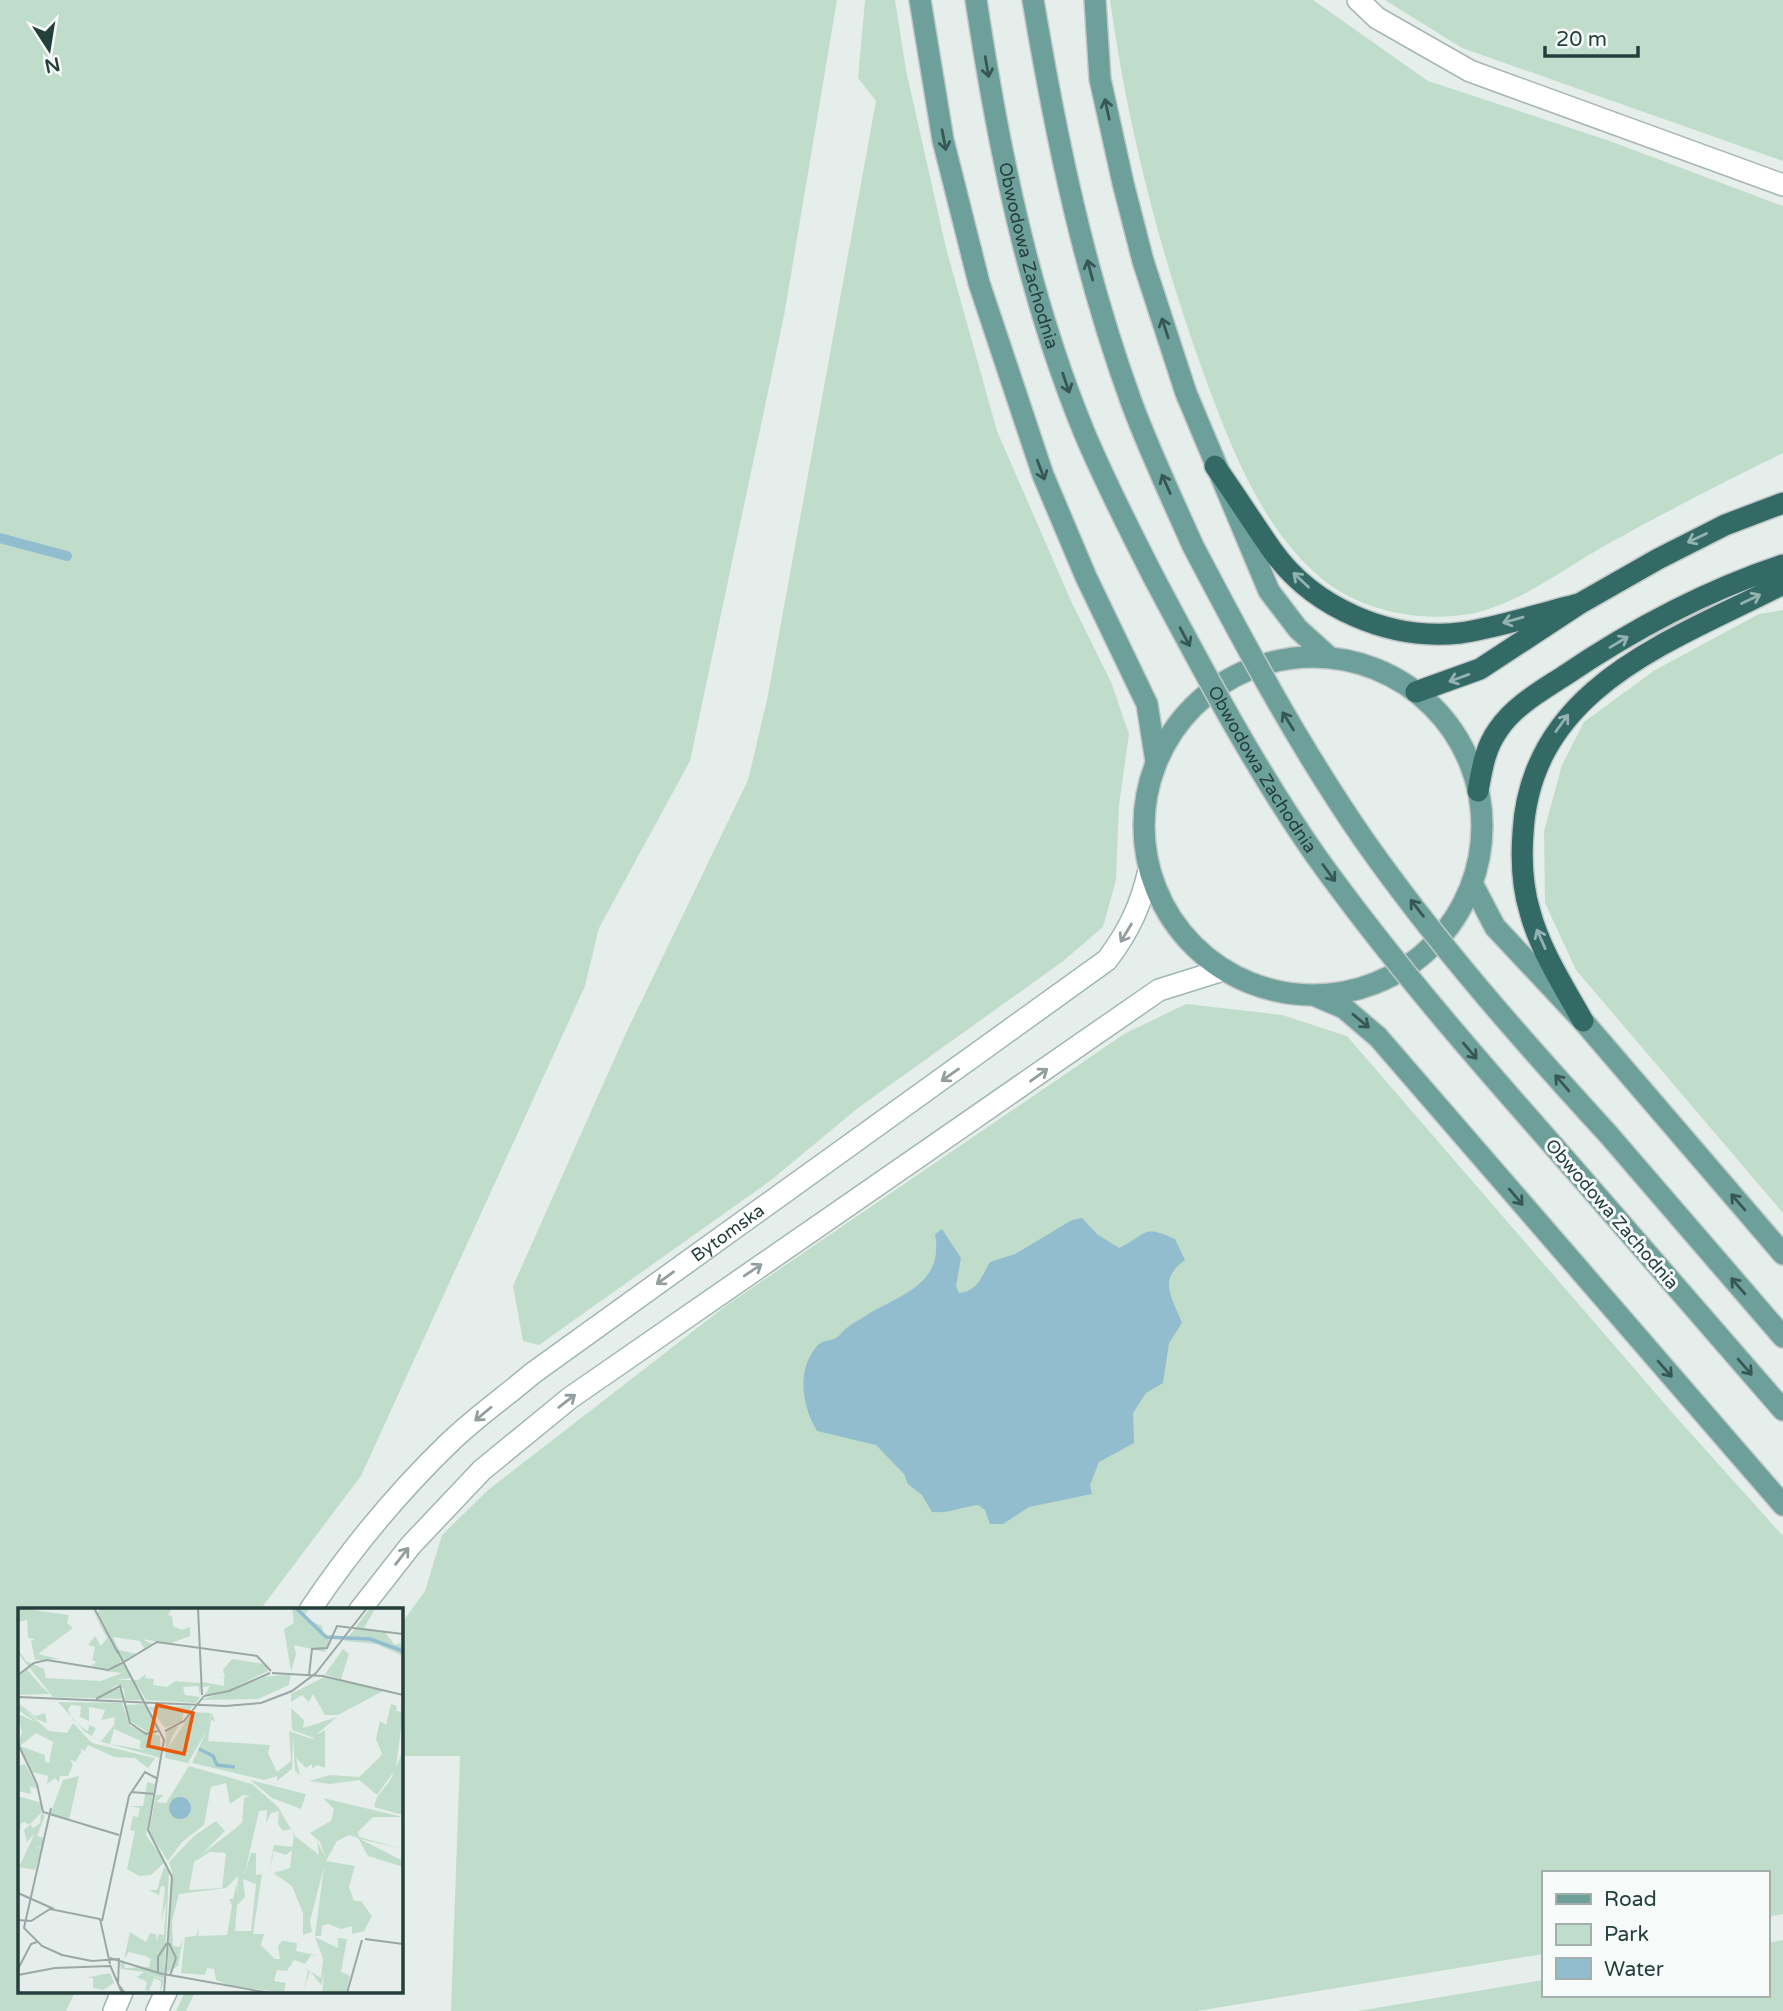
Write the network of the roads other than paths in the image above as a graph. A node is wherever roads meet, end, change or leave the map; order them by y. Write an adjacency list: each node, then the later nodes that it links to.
1 (920, 0): 14 (main road, one-way to 14)
2 (976, 0): 23 (main road, Obwodowa Zachodnia, one-way to 23, bridge)
3 (1033, 0): 22 (main road, one-way to 3, bridge)
4 (1095, 0): 7 (main road, one-way to 4)
5 (1359, 0): 6 (street)
6 (1783, 185)
7 (1215, 466): 11 (highway, one-way to 7); 12 (main road)
8 (1783, 503): 11 (highway, one-way to 11)
9 (1783, 565): 15 (highway, one-way to 9)
10 (1783, 584): 20 (highway, one-way to 10)
11 (1579, 604): 13 (highway, one-way to 13)
12 (1329, 657): 13 (main road); 14 (main road)
13 (1416, 692): 15 (main road)
14 (1156, 761): 16 (main road)
15 (1478, 790): 17 (main road)
16 (1149, 870): 18 (main road); 25 (street, Bytomska, one-way to 25)
17 (1472, 883): 19 (main road); 20 (main road)
18 (1223, 970): 19 (main road); 26 (street, one-way to 18)
19 (1300, 995): 24 (main road, one-way to 24)
20 (1583, 1021): 21 (main road, one-way to 20)
21 (1783, 1254)
22 (1783, 1337)
23 (1783, 1410)
24 (1783, 1505)
25 (311, 1608)
26 (362, 1608)
27 (121, 1994): 29 (street)
28 (165, 1994): 30 (street)
29 (114, 2011)
30 (158, 2011)

